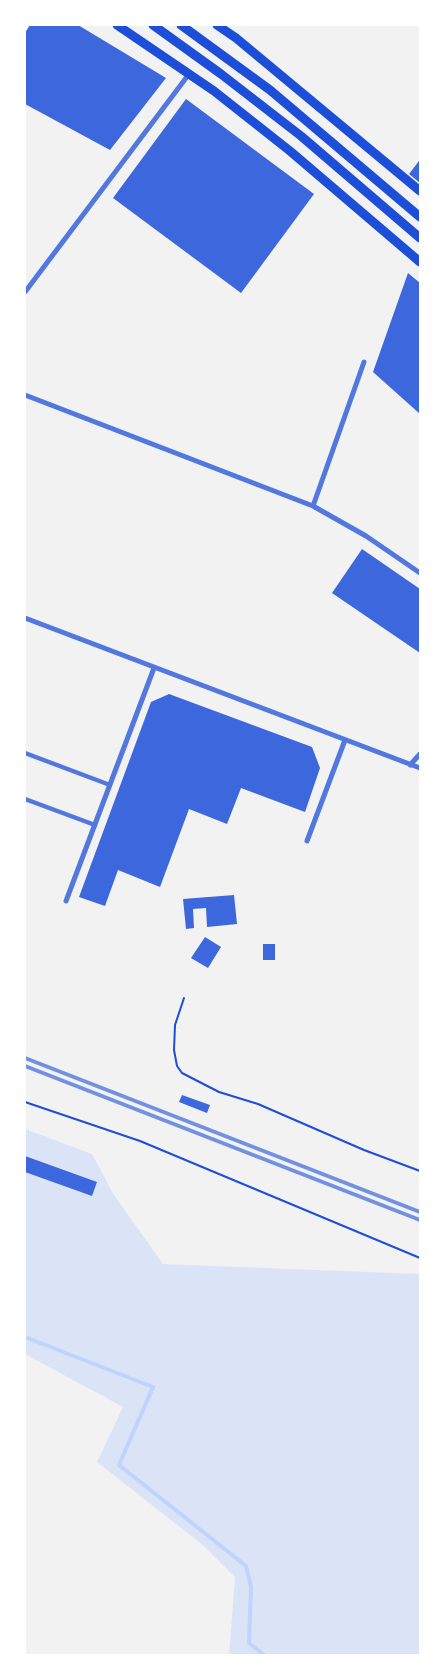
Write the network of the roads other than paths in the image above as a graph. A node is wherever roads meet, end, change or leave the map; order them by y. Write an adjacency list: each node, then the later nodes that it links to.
1 (117, 25): 5 (main road)
2 (153, 25): 8 (main road)
3 (181, 25): 7 (main road)
4 (217, 25): 6 (main road)
5 (189, 74): 9 (main road); 10 (street)
6 (420, 191)
7 (420, 217)
8 (420, 238)
9 (420, 262)
10 (25, 292)
11 (364, 362): 13 (street)
12 (25, 395): 13 (street)
13 (313, 506): 14 (street)
14 (420, 573)
15 (25, 618): 16 (street)
16 (154, 668): 17 (street); 22 (street)
17 (346, 740): 20 (street); 25 (street)
18 (25, 753): 22 (street)
19 (420, 754): 20 (street)
20 (410, 764): 21 (street)
21 (420, 768)
22 (110, 785): 24 (street)
23 (25, 799): 24 (street)
24 (95, 825): 26 (street)
25 (308, 841)
26 (66, 901)

